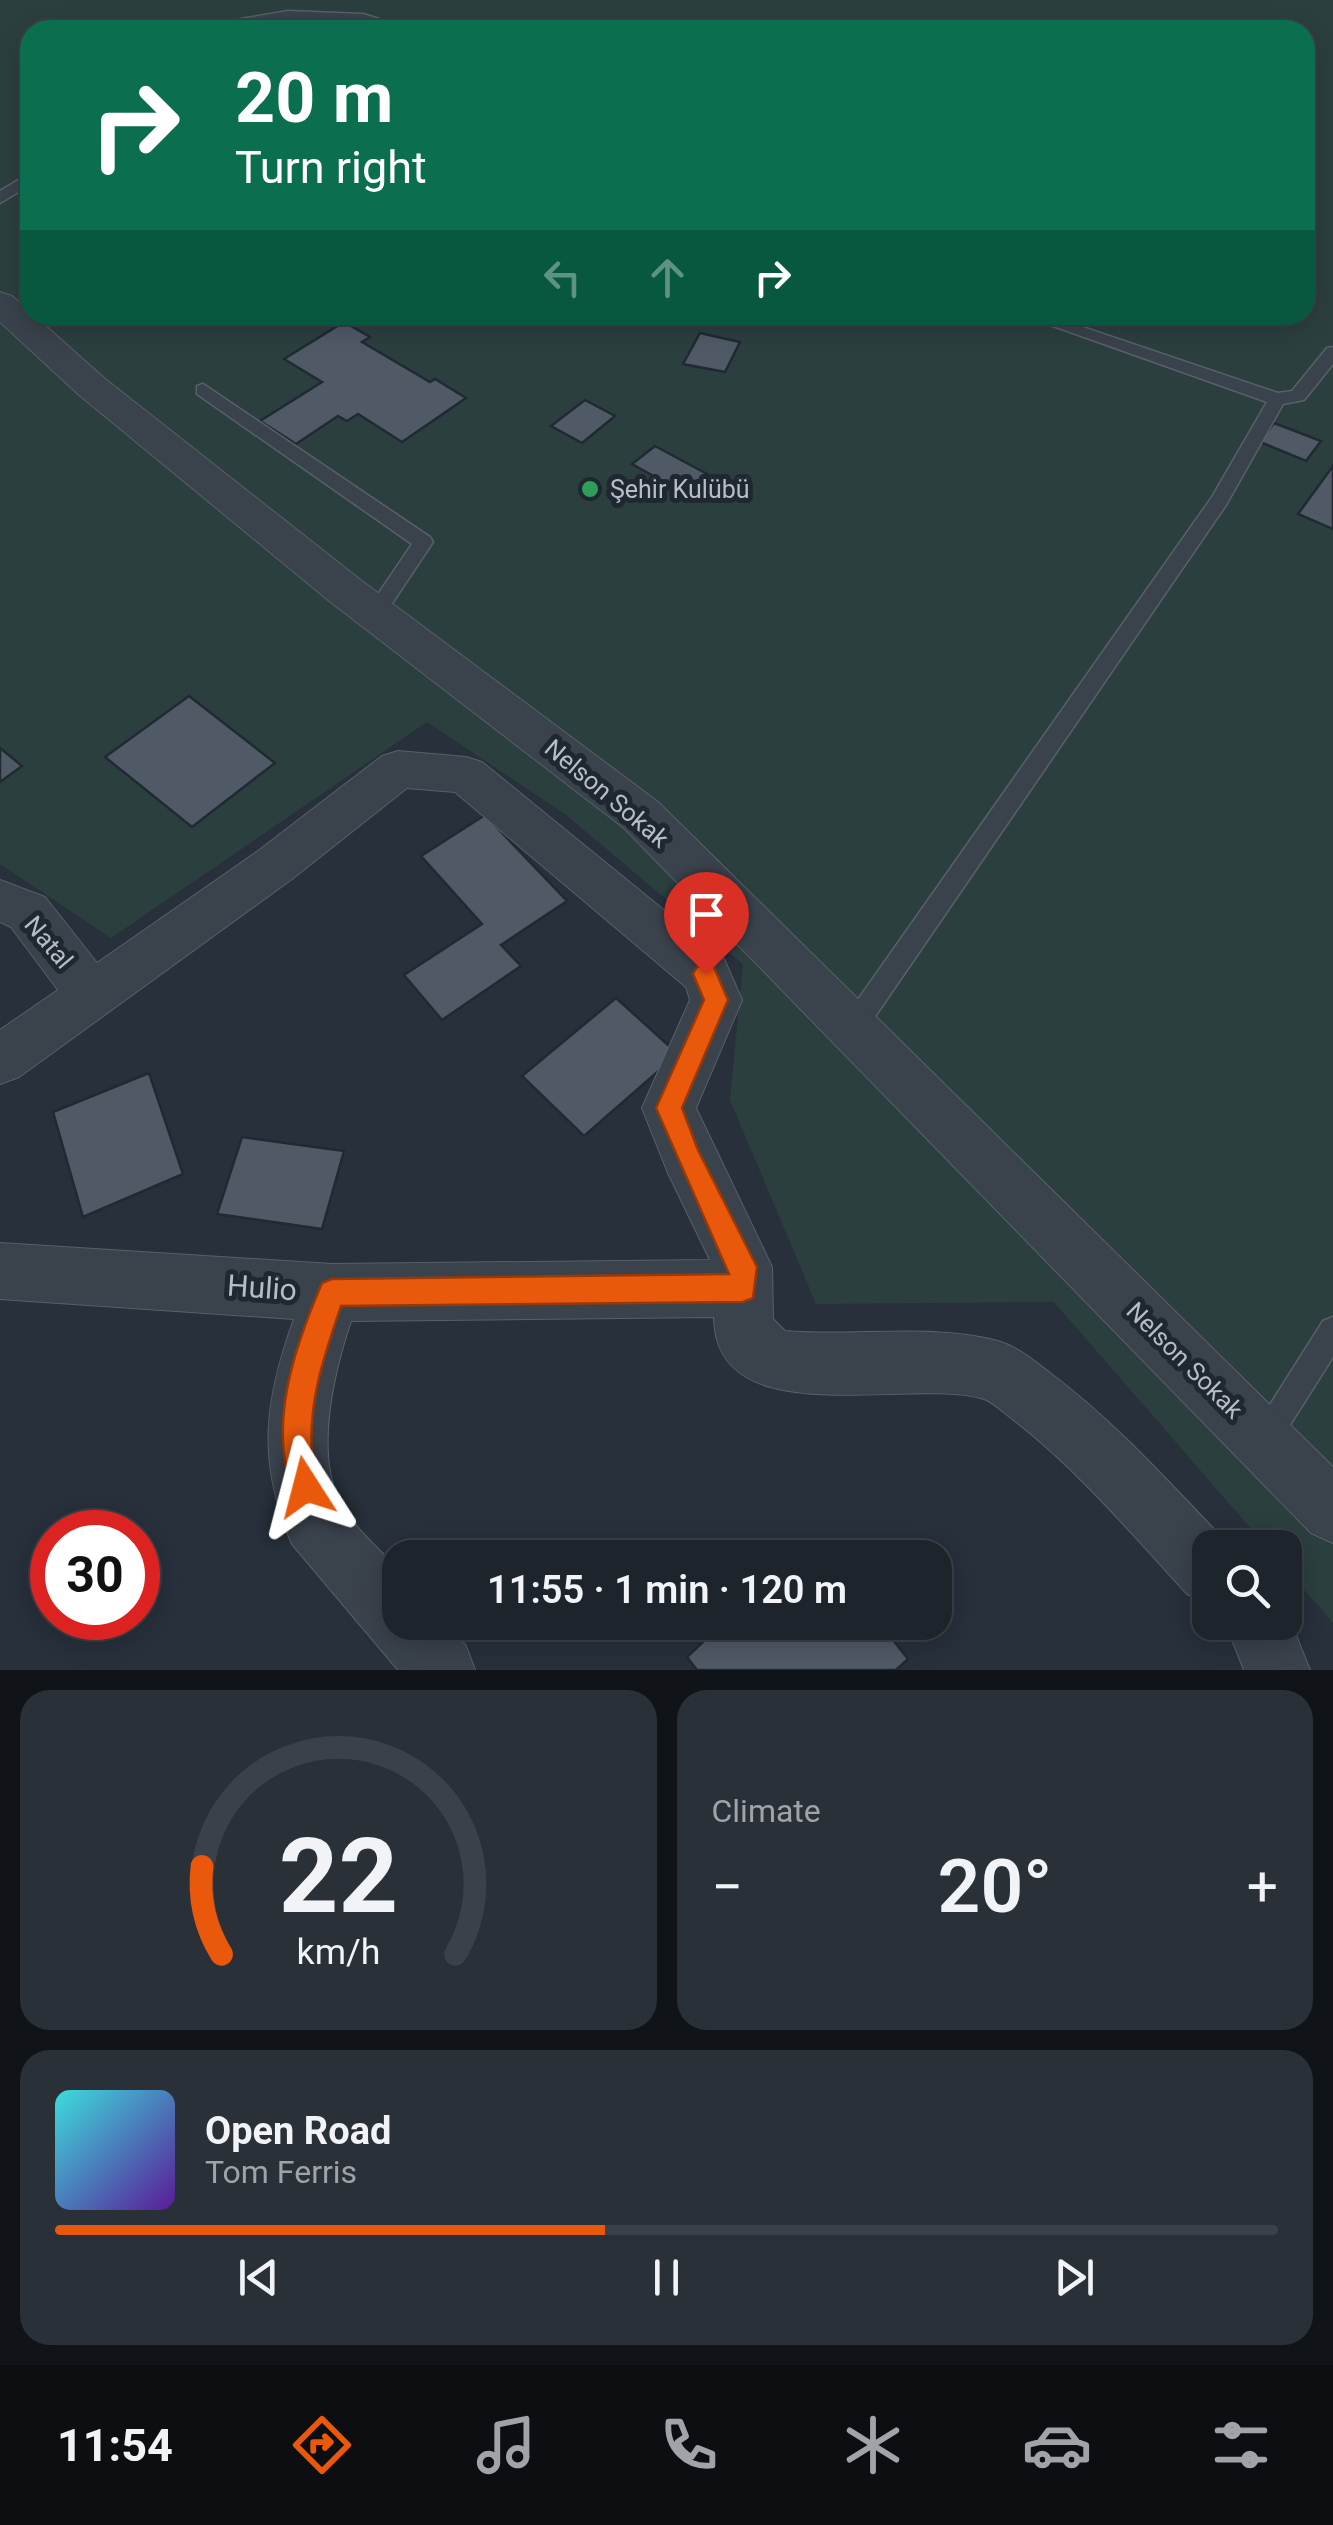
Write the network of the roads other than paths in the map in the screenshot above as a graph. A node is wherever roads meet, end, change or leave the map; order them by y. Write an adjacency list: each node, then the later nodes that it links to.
1 (261, 20): 2 (lane)
2 (375, 20)
3 (0, 303): 4 (street, Nelson Sokak)
4 (20, 321)
5 (24, 325): 10 (street, Nelson Sokak)
6 (1059, 325): 9 (lane)
7 (1333, 352): 9 (lane)
8 (203, 390): 10 (lane)
9 (1277, 399): 13 (lane)
10 (376, 612): 13 (street, Nelson Sokak)
11 (0, 900): 12 (street, Natal)
12 (91, 993): 14 (street); 16 (street)
13 (854, 1026): 19 (street, Nelson Sokak)
14 (0, 1060)
15 (0, 1270): 17 (street, Hulio)
16 (743, 1288): 17 (street); 21 (street)
17 (332, 1292): 23 (street, Hulio)
18 (1333, 1332): 19 (lane)
19 (1264, 1440): 20 (street, Nelson Sokak)
20 (1333, 1511)
21 (1192, 1551)
22 (1265, 1640): 24 (street)
23 (442, 1670)
24 (1277, 1670)

